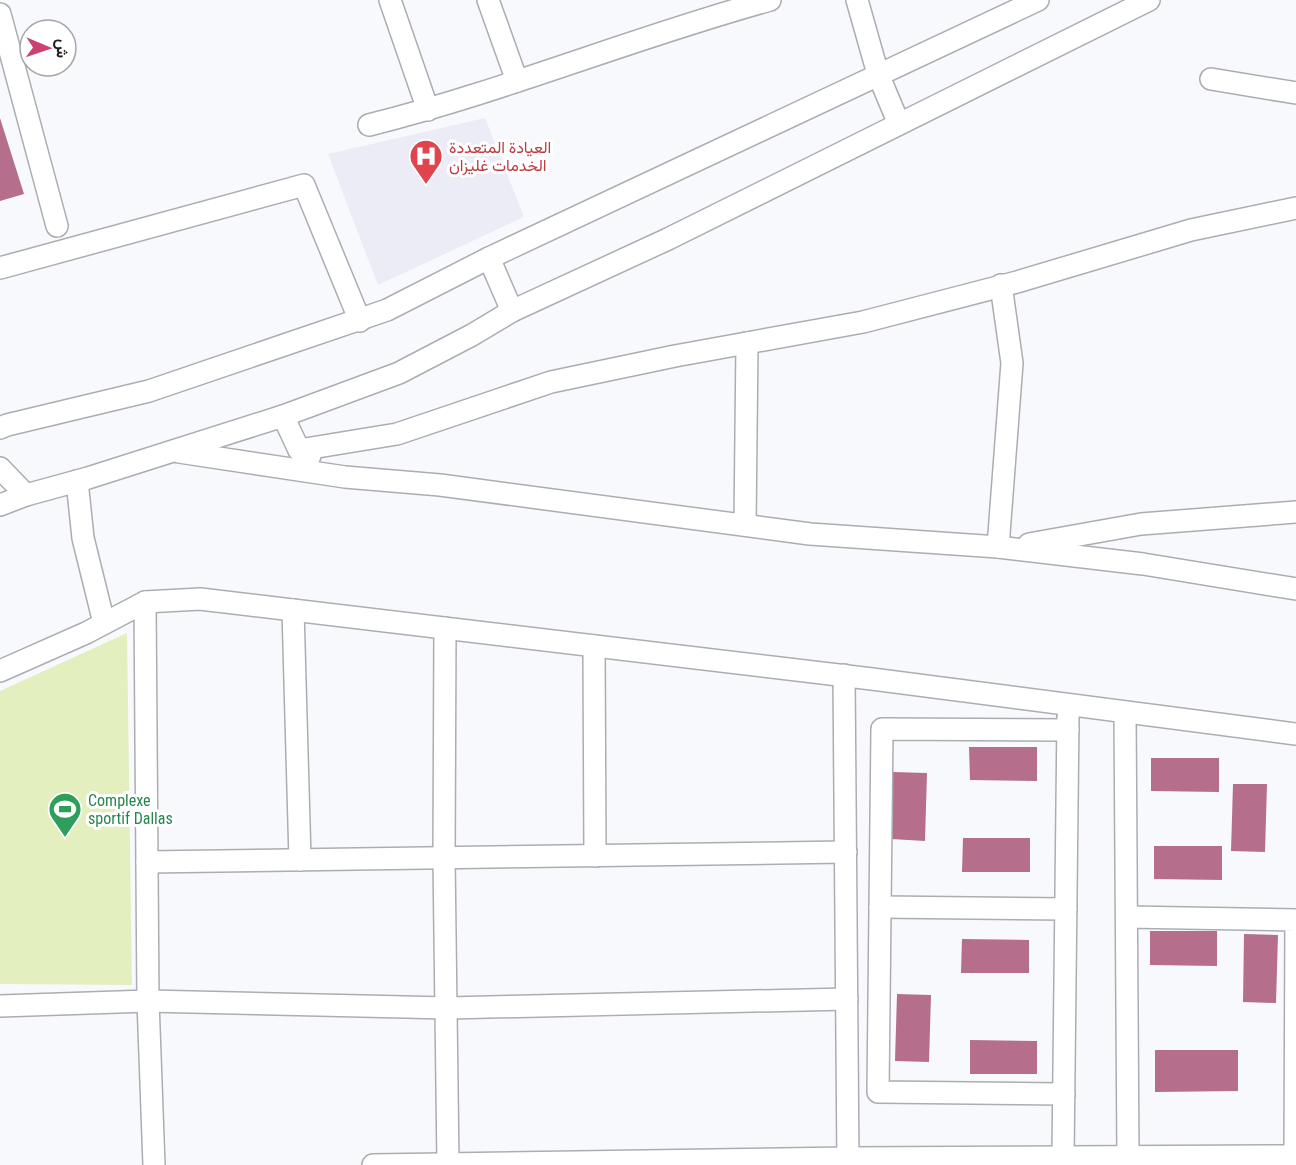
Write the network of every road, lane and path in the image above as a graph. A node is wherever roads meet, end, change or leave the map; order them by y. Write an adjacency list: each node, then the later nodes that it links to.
1 (390, 0): 13 (street)
2 (488, 0): 11 (street)
3 (770, 0): 7 (street)
4 (857, 0): 9 (street)
5 (1038, 0): 9 (street)
6 (1149, 0): 14 (street)
7 (700, 9): 11 (street)
8 (0, 14): 17 (street)
9 (878, 74): 14 (street); 18 (street)
10 (1211, 79): 12 (street)
11 (517, 81): 13 (street)
12 (1296, 93)
13 (428, 110): 15 (street)
14 (899, 124): 21 (street)
15 (369, 125)
16 (1296, 208): 20 (street)
17 (57, 226)
18 (489, 258): 21 (street); 22 (street)
19 (0, 268): 22 (street)
20 (1001, 285): 23 (street); 35 (street)
21 (512, 311): 24 (street)
22 (360, 321): 25 (street)
23 (747, 343): 27 (street); 34 (street)
24 (283, 416): 26 (street); 27 (street)
25 (0, 428)
26 (172, 450): 29 (street); 30 (street)
27 (299, 450): 29 (street)
28 (0, 468): 31 (street)
29 (345, 477): 34 (street)
30 (77, 481): 31 (street); 39 (street)
31 (26, 495): 32 (street)
32 (0, 505)
33 (1296, 513): 35 (street)
34 (746, 525): 35 (street)
35 (1003, 548): 36 (street)
36 (1296, 589)
37 (146, 602): 38 (street); 39 (street); 52 (street)
38 (293, 610): 40 (street); 51 (street)
39 (104, 623): 42 (street)
40 (445, 628): 41 (street); 50 (street)
41 (594, 646): 43 (street); 49 (street)
42 (0, 671)
43 (844, 675): 44 (street); 48 (street)
44 (1068, 704): 45 (street); 46 (street)
45 (1125, 712): 47 (street); 55 (street)
46 (1068, 730): 53 (street); 54 (street)
47 (1296, 734)
48 (846, 852): 49 (street); 57 (street)
49 (595, 856): 50 (street)
50 (444, 858): 51 (street); 60 (street)
51 (300, 860): 52 (street)
52 (147, 862): 58 (street)
53 (880, 907): 54 (street); 61 (street)
54 (1066, 909): 61 (street)
55 (1126, 917): 56 (street); 62 (street)
56 (1296, 920): 63 (street)
57 (847, 999): 60 (street); 66 (street)
58 (148, 1001): 59 (street); 60 (street); 69 (street)
59 (0, 1006)
60 (447, 1008): 67 (street)
61 (1064, 1094): 64 (street)
62 (1128, 1156): 64 (street); 65 (street)
63 (1295, 1156): 65 (street)
64 (1063, 1157): 66 (street)
65 (1187, 1161)
66 (848, 1162): 68 (street)
67 (448, 1164): 68 (street); 70 (street)
68 (528, 1164)
69 (154, 1165)
70 (373, 1165)

